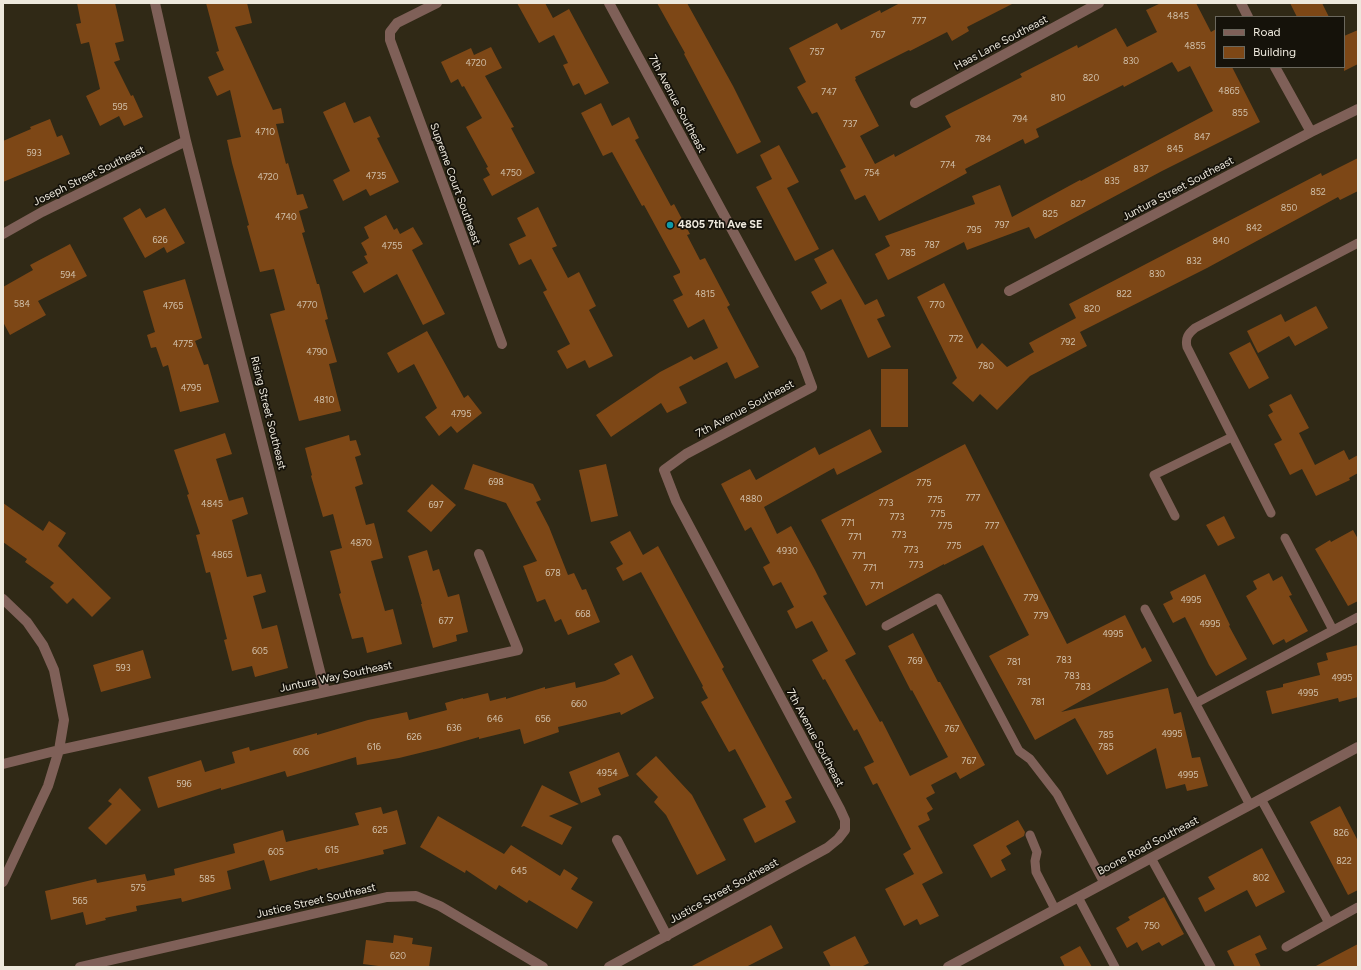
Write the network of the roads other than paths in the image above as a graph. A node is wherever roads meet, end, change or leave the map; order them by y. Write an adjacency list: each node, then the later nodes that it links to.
1 (155, 3): 11 (street, Rising Street Southeast)
2 (437, 3): 15 (street, Supreme Court Southeast)
3 (609, 3): 33 (street, 7th Avenue Southeast)
4 (1100, 3): 8 (street, Haas Lane Southeast)
5 (1241, 3): 6 (street)
6 (1248, 16)
7 (1276, 68): 10 (street)
8 (914, 103)
9 (1358, 109): 10 (street, Juntura Street Southeast)
10 (1311, 132): 14 (street, Juntura Street Southeast)
11 (186, 141): 12 (street, Joseph Street Southeast); 26 (street, Rising Street Southeast)
12 (3, 234)
13 (1358, 243): 16 (lane)
14 (1009, 291)
15 (502, 344)
16 (1232, 437): 17 (lane); 18 (lane)
17 (1271, 513)
18 (1175, 516)
19 (1285, 538): 25 (lane)
20 (479, 554): 26 (street, Juntura Way Southeast)
21 (3, 599): 29 (street)
22 (1145, 609): 27 (lane)
23 (1358, 617): 25 (lane)
24 (886, 626): 38 (lane)
25 (1333, 630): 27 (lane)
26 (325, 691): 29 (street, Juntura Way Southeast)
27 (1196, 703): 32 (lane)
28 (1358, 747): 31 (street, Boone Road Southeast)
29 (59, 750): 30 (street, Juntura Way Southeast); 37 (street)
30 (3, 764)
31 (1261, 799): 32 (street, Boone Road Southeast); 42 (lane)
32 (1250, 805): 36 (street, Boone Road Southeast)
33 (845, 830): 43 (street, Justice Street Southeast)
34 (1030, 835): 41 (lane)
35 (617, 840): 43 (street)
36 (1151, 858): 38 (street, Boone Road Southeast); 51 (lane)
37 (3, 882)
38 (1104, 883): 39 (street, Boone Road Southeast)
39 (1078, 897): 41 (street, Boone Road Southeast); 50 (lane)
40 (1358, 907): 42 (lane)
41 (1055, 909): 49 (street, Boone Road Southeast)
42 (1329, 923): 44 (lane)
43 (667, 936): 48 (street, Justice Street Southeast)
44 (1286, 947)
45 (531, 964): 46 (street, Justice Street Southeast); 47 (street, Justice Street Southeast)
46 (80, 967)
47 (543, 967)
48 (609, 967)
49 (948, 967)
50 (1115, 967)
51 (1211, 967)

